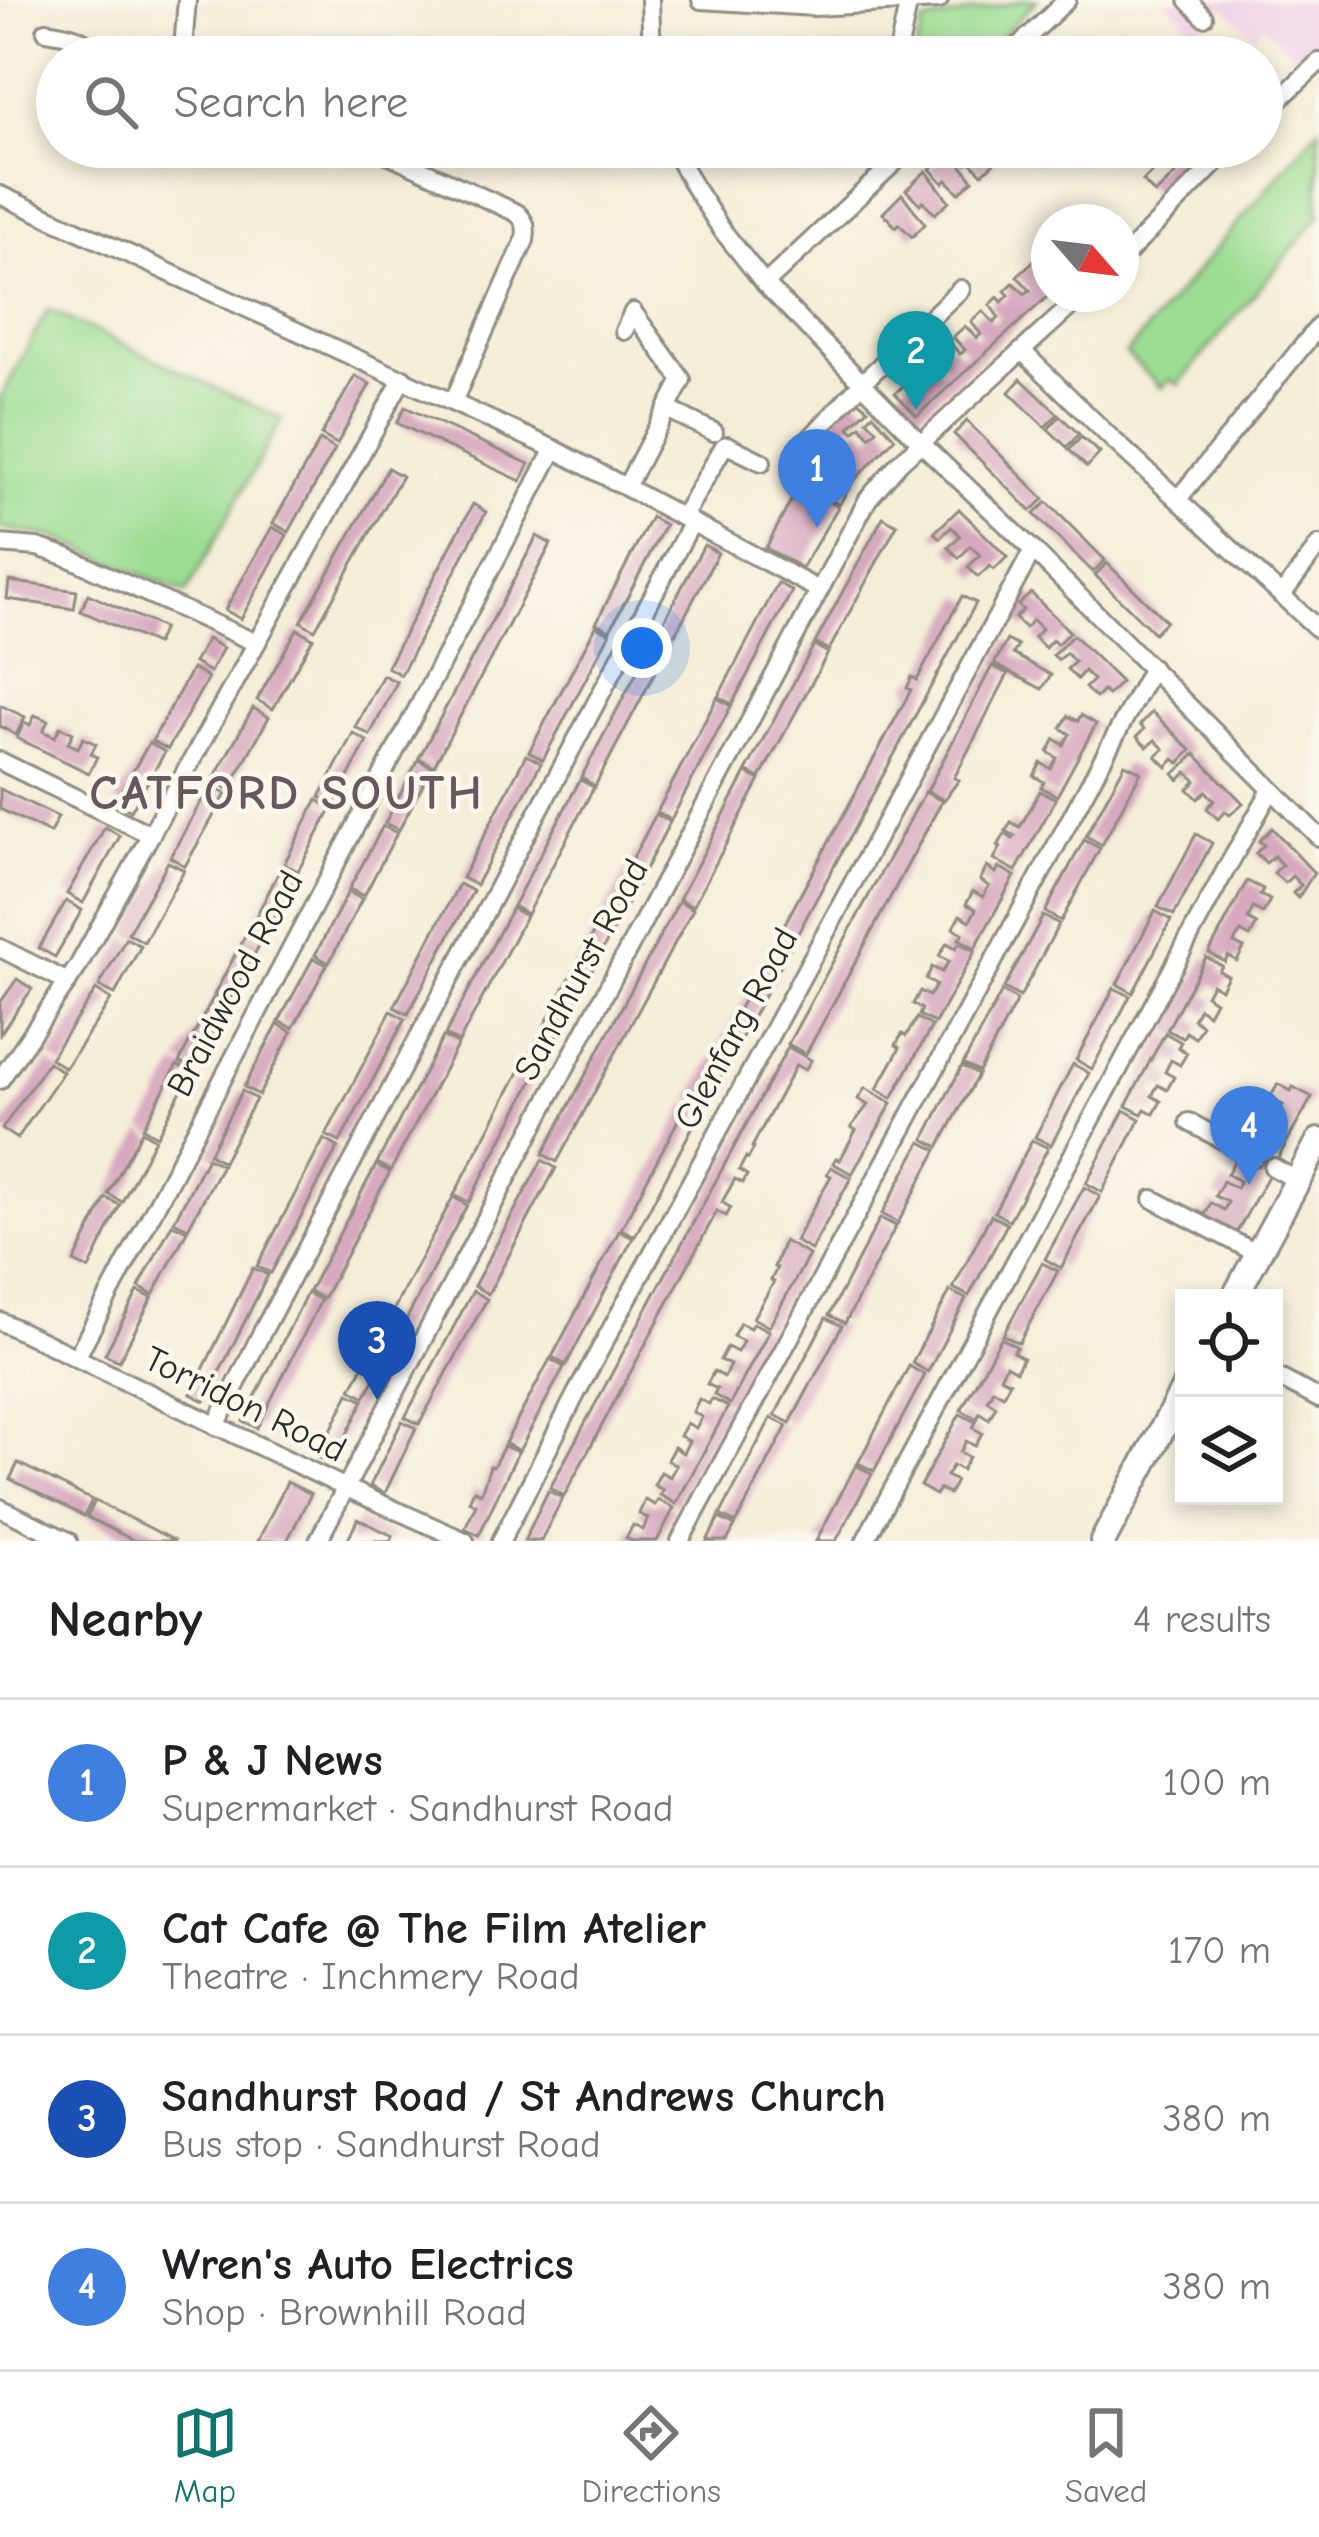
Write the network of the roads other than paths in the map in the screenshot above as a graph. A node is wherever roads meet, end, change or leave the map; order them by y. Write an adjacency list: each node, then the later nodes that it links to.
1 (187, 0): 11 (street)
2 (650, 0): 12 (street)
3 (700, 0): 7 (street)
4 (939, 0): 7 (street)
5 (1067, 0): 14 (street)
6 (1188, 0): 8 (street)
7 (908, 2): 13 (street)
8 (1204, 17)
9 (46, 31): 10 (street)
10 (73, 36)
11 (184, 36)
12 (651, 36)
13 (902, 36)
14 (1029, 36)
15 (1319, 62): 16 (street)
16 (1283, 96)
17 (417, 168): 31 (street)
18 (684, 168): 23 (street)
19 (882, 168): 23 (street)
20 (1206, 168): 22 (street)
21 (2, 202): 29 (street)
22 (1139, 242)
23 (765, 284): 30 (street)
24 (961, 289): 30 (street)
25 (1064, 312): 28 (street, Sandhurst Road)
26 (1319, 326): 39 (street)
27 (624, 331): 32 (street)
28 (1022, 351): 34 (street, Sandhurst Road); 39 (street)
29 (403, 378): 31 (street); 47 (street)
30 (862, 383): 34 (street); 35 (street)
31 (453, 402): 36 (street)
32 (667, 409): 33 (street); 38 (street)
33 (714, 432)
34 (921, 443): 43 (street); 44 (street, Sandhurst Road)
35 (801, 448)
36 (554, 449): 38 (street); 65 (street, Braidwood Road)
37 (762, 462): 40 (street)
38 (626, 487): 40 (street)
39 (1178, 499): 45 (street)
40 (688, 519): 44 (street); 69 (street)
41 (0, 544): 47 (street)
42 (1319, 545): 45 (street)
43 (1033, 550): 48 (street); 75 (street, Glenfarg Road)
44 (819, 590): 70 (street, Sandhurst Road)
45 (1282, 596): 46 (street)
46 (1319, 630)
47 (256, 644): 51 (street)
48 (1152, 668): 50 (street); 76 (street)
49 (0, 761): 51 (street)
50 (1271, 790): 52 (street); 77 (street)
51 (151, 835): 54 (street)
52 (1319, 837)
53 (0, 948): 54 (street)
54 (68, 982): 55 (street)
55 (0, 1080)
56 (1189, 1122): 58 (street)
57 (1318, 1144): 60 (highway)
58 (1254, 1157)
59 (1273, 1167): 60 (street)
60 (1298, 1180): 62 (highway)
61 (1153, 1199): 62 (street)
62 (1258, 1254): 63 (highway)
63 (1239, 1289)
64 (0, 1321): 65 (street, Torridon Road)
65 (76, 1358): 69 (street, Torridon Road)
66 (1283, 1380): 68 (street)
67 (1179, 1397): 78 (highway)
68 (1319, 1400)
69 (216, 1426): 70 (street, Torridon Road)
70 (344, 1487): 73 (street, Sandhurst Road); 74 (street, Torridon Road)
71 (0, 1508): 72 (street)
72 (68, 1541)
73 (318, 1541)
74 (465, 1541)
75 (500, 1541)
76 (680, 1541)
77 (865, 1541)
78 (1102, 1541)

